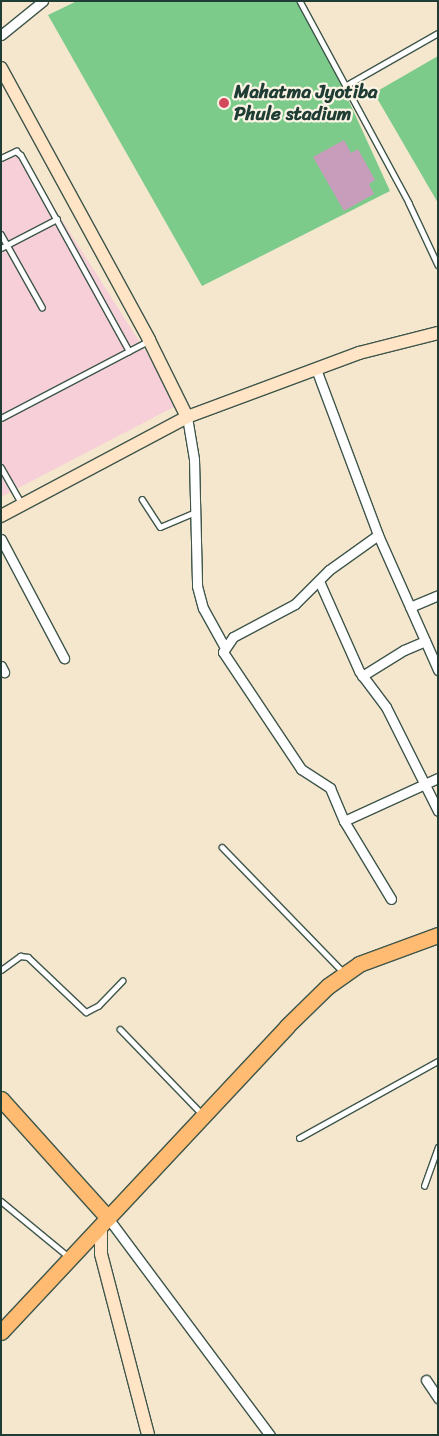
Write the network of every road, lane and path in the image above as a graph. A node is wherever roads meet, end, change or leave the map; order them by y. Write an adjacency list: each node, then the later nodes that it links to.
1 (43, 1): 4 (street)
2 (300, 1): 6 (lane)
3 (438, 33): 6 (lane)
4 (1, 35)
5 (1, 68): 15 (street)
6 (345, 86): 12 (lane)
7 (1, 158): 8 (lane)
8 (57, 218): 10 (lane); 16 (lane)
9 (1, 234): 10 (lane)
10 (8, 244): 11 (lane); 13 (lane)
11 (1, 248)
12 (438, 265)
13 (42, 307)
14 (438, 333): 17 (street)
15 (149, 340): 16 (lane); 18 (street)
16 (129, 351): 19 (lane)
17 (316, 370): 18 (street); 25 (street)
18 (187, 417): 22 (street); 23 (street)
19 (1, 418)
20 (1, 467): 22 (lane)
21 (142, 499): 23 (lane)
22 (22, 505): 24 (street)
23 (194, 512): 31 (street)
24 (1, 516)
25 (378, 535): 27 (street); 29 (street)
26 (1, 539): 32 (street)
27 (319, 581): 31 (street); 34 (street)
28 (438, 595): 29 (street)
29 (410, 607): 30 (street)
30 (425, 641): 33 (street); 34 (street)
31 (224, 646): 38 (street)
32 (64, 658)
33 (438, 670)
34 (362, 676): 36 (street)
35 (438, 778): 36 (street)
36 (426, 783): 37 (street); 38 (street)
37 (438, 811)
38 (344, 821): 40 (street)
39 (222, 848): 43 (lane)
40 (391, 899)
41 (438, 935): 43 (main road)
42 (1, 970): 44 (lane)
43 (344, 974): 48 (main road)
44 (122, 981)
45 (120, 1029): 48 (lane)
46 (438, 1061): 49 (lane)
47 (1, 1099): 53 (main road)
48 (204, 1116): 53 (main road)
49 (299, 1138)
50 (438, 1147): 51 (lane)
51 (424, 1186)
52 (1, 1201): 54 (lane)
53 (105, 1222): 54 (main road); 58 (street); 59 (street)
54 (70, 1258): 55 (main road)
55 (1, 1332)
56 (426, 1380): 57 (street)
57 (438, 1398)
58 (148, 1435)
59 (270, 1435)

